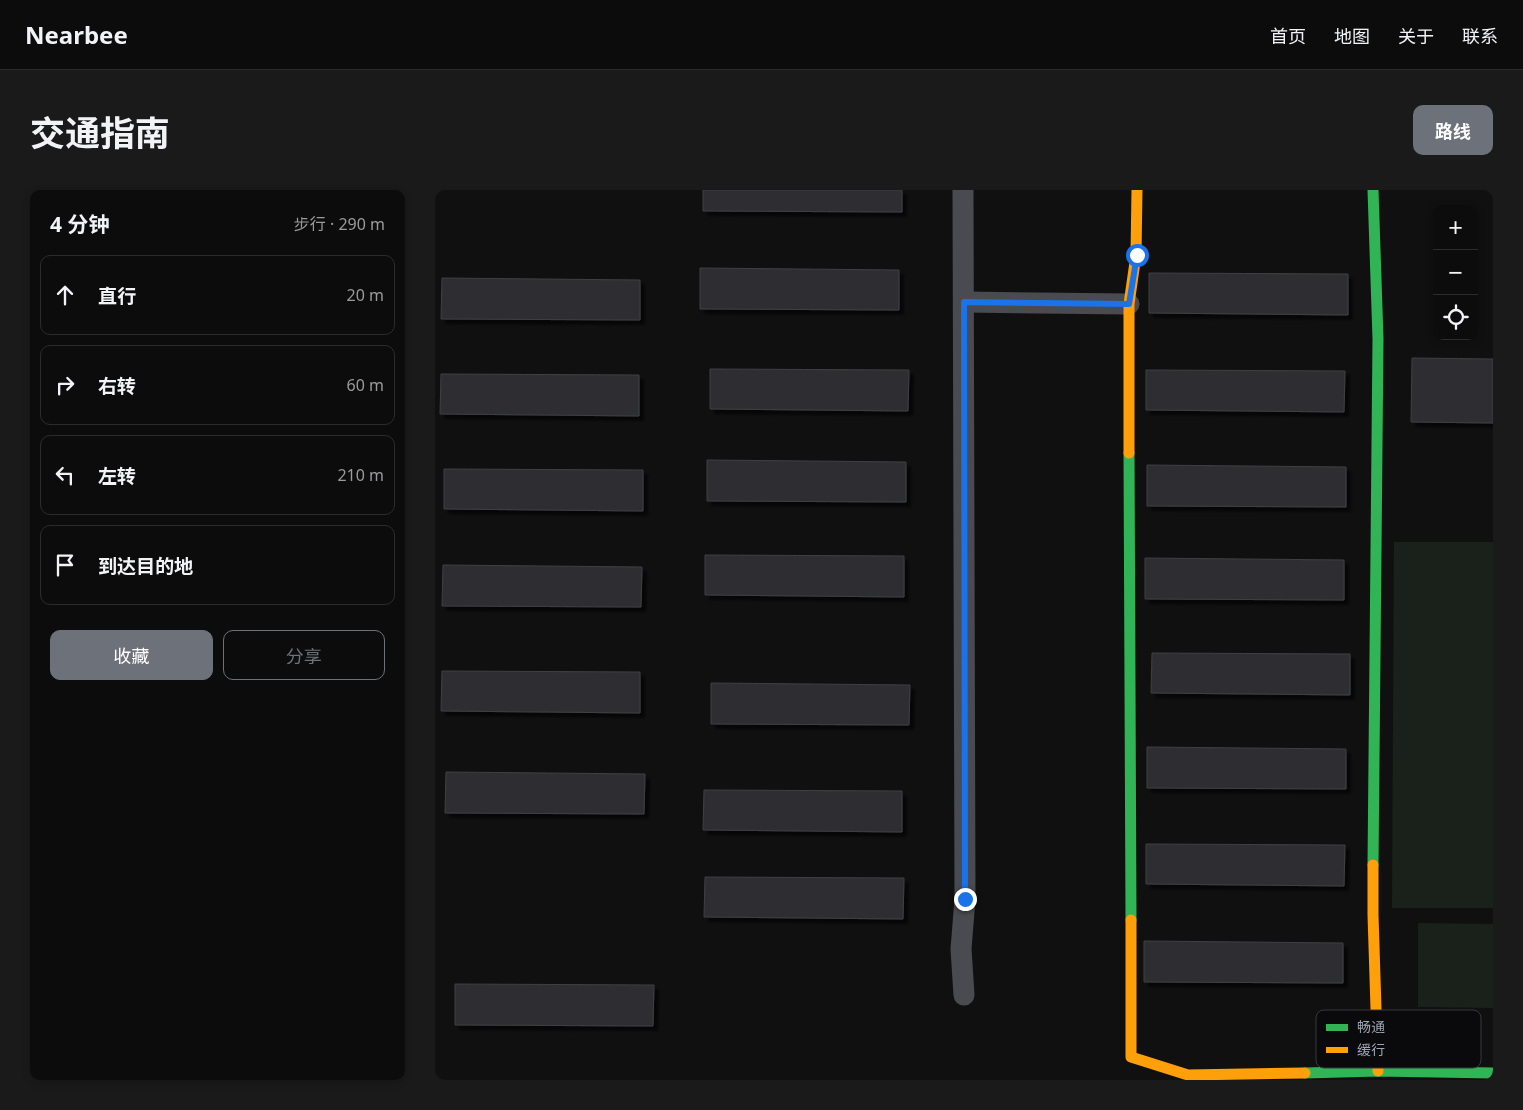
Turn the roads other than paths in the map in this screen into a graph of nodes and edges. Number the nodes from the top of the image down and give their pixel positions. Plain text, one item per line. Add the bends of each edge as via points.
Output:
1 (963, 190) edge
2 (1137, 190) edge
3 (1373, 190) edge
4 (964, 302) junction
5 (1129, 304) junction
6 (964, 995) dead end
7 (1377, 1010) edge
8 (1379, 1068) edge
9 (1379, 1071) junction
10 (1493, 1073) edge

1 - 4 street
2 - 5 street via 1137,255
3 - 7 street via 1379,339 1373,915
4 - 5 street
4 - 6 street via 965,899 961,949
5 - 9 street via 1131,1057 1188,1075
8 - 9 street
9 - 10 street

